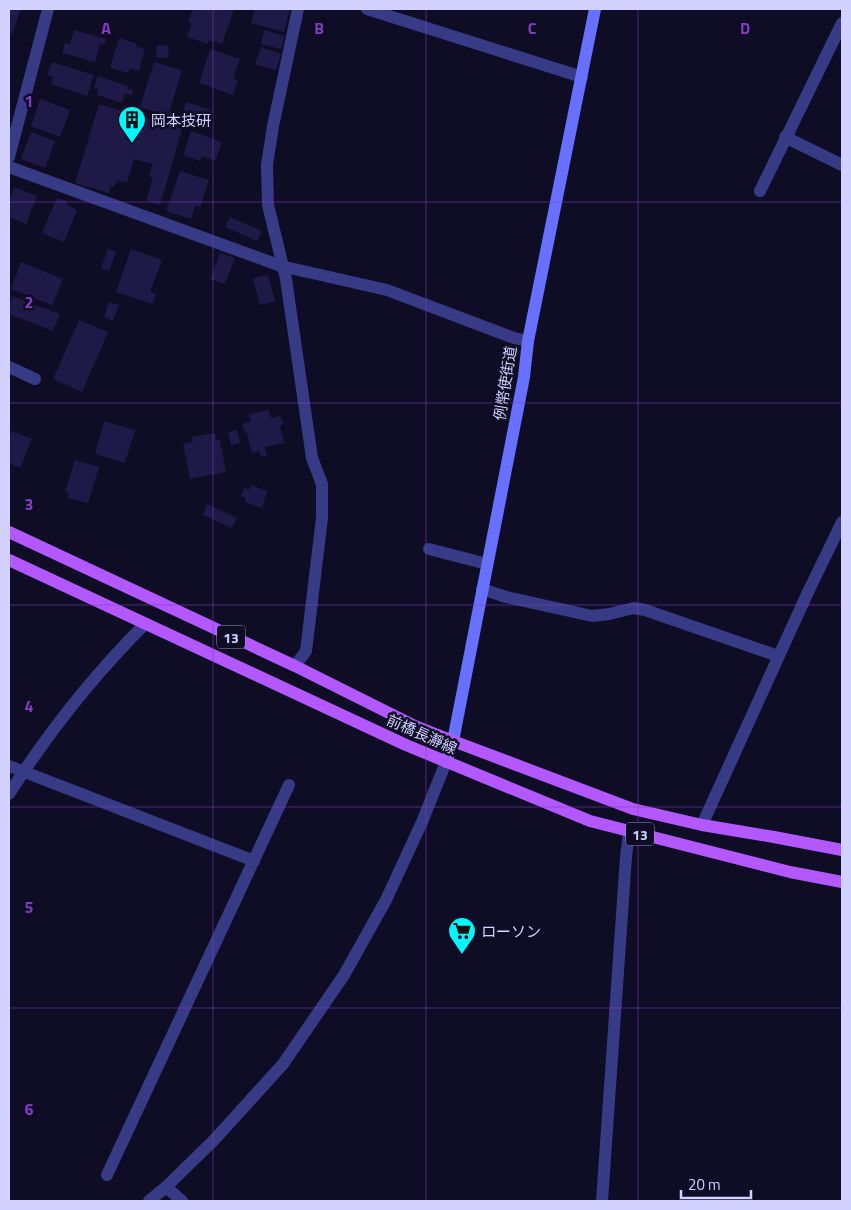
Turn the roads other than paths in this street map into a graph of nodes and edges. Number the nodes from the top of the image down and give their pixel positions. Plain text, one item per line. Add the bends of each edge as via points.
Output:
1 (48, 9) edge
2 (298, 9) edge
3 (367, 9) edge
4 (595, 9) edge
5 (842, 23) edge
6 (582, 77) junction
7 (785, 137) junction
8 (9, 157) edge
9 (842, 165) edge
10 (9, 167) edge
11 (760, 191) dead end
12 (281, 266) junction
13 (528, 341) junction
14 (9, 367) edge
15 (35, 379) dead end
16 (842, 522) edge
17 (9, 532) edge
18 (429, 549) dead end
19 (9, 560) edge
20 (487, 564) junction
21 (482, 589) junction
22 (144, 624) junction
23 (778, 656) junction
24 (295, 666) junction
25 (453, 741) junction
26 (446, 762) junction
27 (9, 766) edge
28 (23, 772) junction
29 (288, 785) dead end
30 (9, 794) edge
31 (702, 825) junction
32 (629, 832) junction
33 (842, 850) edge
34 (254, 861) junction
35 (842, 882) edge
36 (107, 1175) dead end
37 (166, 1187) junction
38 (148, 1201) edge
39 (182, 1201) edge
40 (602, 1201) edge

1 - 8 street
2 - 12 street via 267,165 268,206
3 - 6 street
4 - 6 main road, 例幣使街道
5 - 7 street
6 - 13 main road, 例幣使街道
7 - 9 street
7 - 11 street
10 - 12 street
12 - 13 street via 387,290
12 - 24 street via 286,279 312,458 322,484 322,518 306,651
13 - 20 main road, 例幣使街道 via 524,377
14 - 15 street
16 - 23 street
17 - 24 main road, 前橋長瀞線 / 13
18 - 20 street
19 - 22 main road, 前橋長瀞線 / 13
20 - 21 main road, 例幣使街道
21 - 23 street via 592,616 634,608 645,610
21 - 25 main road, 例幣使街道
22 - 26 main road, 前橋長瀞線 / 13
22 - 28 street via 69,709
23 - 31 street
24 - 25 main road, 前橋長瀞線 / 13 via 415,726
25 - 26 main road, 例幣使街道
25 - 31 main road, 前橋長瀞線 / 13 via 633,808
26 - 32 main road, 前橋長瀞線 / 13 via 590,821
26 - 37 street via 386,900 344,975 283,1064
27 - 28 street
28 - 30 street
28 - 34 street
29 - 34 street
31 - 33 main road, 前橋長瀞線 / 13
32 - 35 main road, 前橋長瀞線 / 13
32 - 40 street
34 - 36 street
37 - 38 street
37 - 39 street

